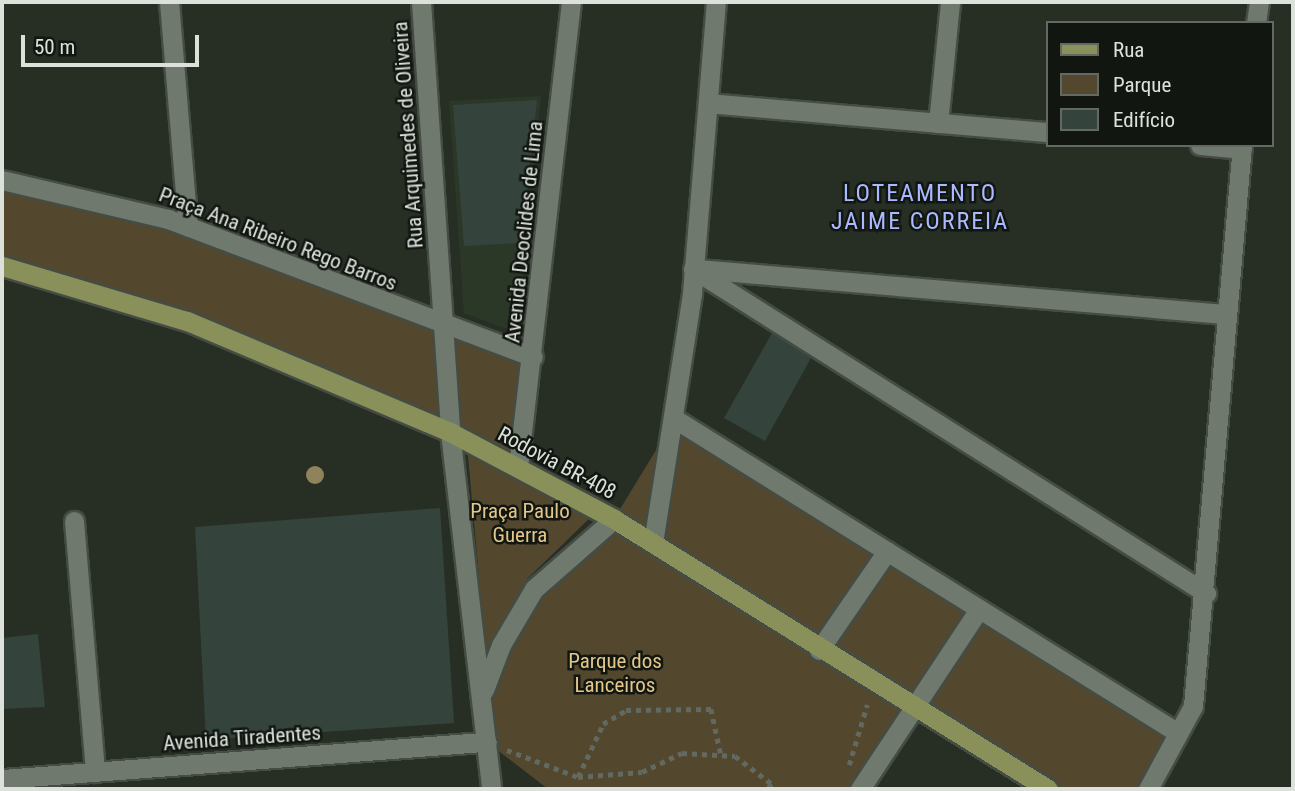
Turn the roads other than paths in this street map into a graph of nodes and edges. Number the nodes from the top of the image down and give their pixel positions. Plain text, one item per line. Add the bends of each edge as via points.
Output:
1 (169, 2) edge
2 (421, 2) edge
3 (571, 2) edge
4 (716, 2) edge
5 (950, 2) edge
6 (1259, 2) edge
7 (1256, 21) edge
8 (708, 103) junction
9 (938, 123) junction
10 (1046, 132) edge
11 (1242, 147) edge
12 (2, 180) edge
13 (188, 226) junction
14 (2, 266) edge
15 (693, 269) junction
16 (1224, 314) junction
17 (446, 327) junction
18 (533, 357) junction
19 (675, 419) junction
20 (450, 432) junction
21 (518, 467) junction
22 (614, 519) junction
23 (74, 521) dead end
24 (653, 542) junction
25 (887, 551) junction
26 (1206, 593) junction
27 (979, 608) junction
28 (819, 650) junction
29 (482, 695) junction
30 (910, 706) junction
31 (1178, 733) junction
32 (487, 742) junction
33 (95, 772) junction
34 (2, 779) edge
35 (1023, 782) edge
36 (853, 783) edge
37 (491, 789) edge
38 (1048, 789) edge
39 (1148, 789) edge

1 - 13 street
2 - 17 street, Rua Arquimedes de Oliveira
3 - 18 street, Avenida Deoclides de Lima
4 - 8 street
5 - 9 street
6 - 7 street
8 - 9 street
8 - 15 street
9 - 10 street
11 - 16 street
12 - 13 street, Praça Ana Ribeiro Rego Barros
13 - 17 street, Praça Ana Ribeiro Rego Barros
14 - 20 main road, Rodovia BR-408 via 187,321
15 - 16 street
15 - 19 street
15 - 26 street
16 - 26 street
17 - 18 street, Praça Ana Ribeiro Rego Barros
17 - 20 street, Rua Arquimedes de Oliveira
18 - 21 street, Avenida Deoclides de Lima
19 - 24 street
19 - 25 street
20 - 21 main road, Rodovia BR-408
20 - 29 street, Rua Arquimedes de Oliveira
21 - 22 main road, Rodovia BR-408
22 - 24 main road, Rodovia BR-408
22 - 29 street via 534,589 500,645
23 - 33 street
24 - 28 main road, Rodovia BR-408
25 - 27 street
25 - 28 street
26 - 31 street via 1193,706
27 - 30 street
27 - 31 street
28 - 30 main road, Rodovia BR-408
29 - 32 street, Rua Arquimedes de Oliveira
30 - 35 main road, Rodovia BR-408
30 - 36 street
31 - 39 street
32 - 33 street, Avenida Tiradentes
32 - 37 street, Rua Arquimedes de Oliveira
33 - 34 street, Avenida Tiradentes
35 - 38 main road, Rodovia BR-408

